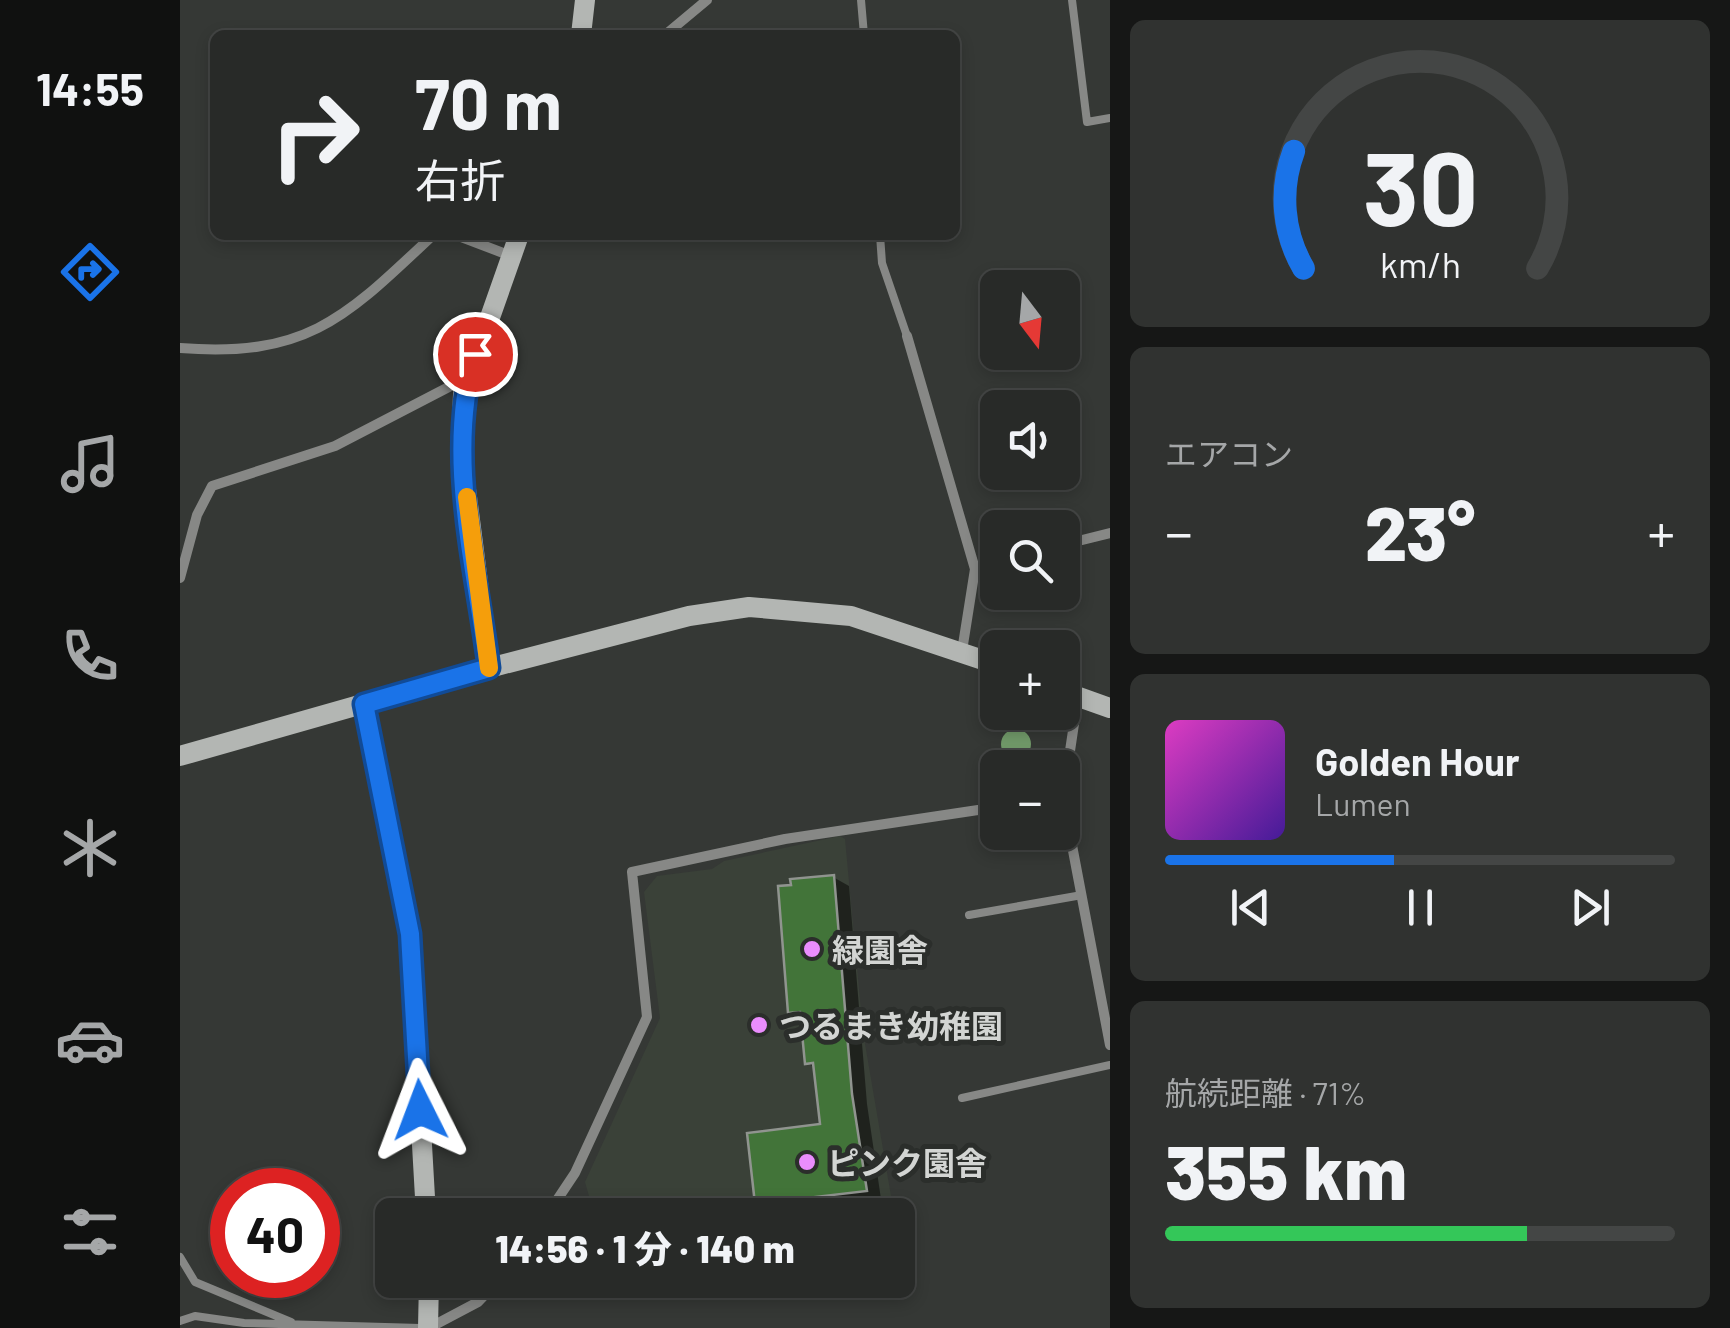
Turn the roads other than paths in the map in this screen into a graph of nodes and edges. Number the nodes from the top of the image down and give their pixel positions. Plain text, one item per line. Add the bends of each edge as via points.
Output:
1 (585, 0) edge
2 (707, 0) edge
3 (861, 0) edge
4 (1072, 0) edge
5 (582, 30) edge
6 (672, 30) edge
7 (864, 30) edge
8 (1110, 118) edge
9 (426, 240) edge
10 (469, 240) edge
11 (517, 240) edge
12 (880, 240) edge
13 (512, 257) junction
14 (907, 336) joint
15 (180, 348) edge
16 (468, 376) junction
17 (1110, 534) edge
18 (1080, 542) edge
19 (980, 567) edge
20 (976, 568) junction
21 (180, 578) edge
22 (962, 651) junction
23 (980, 658) edge
24 (489, 668) junction
25 (1080, 698) edge
26 (364, 704) junction
27 (1110, 708) edge
28 (180, 756) edge
29 (980, 811) edge
30 (1073, 850) edge
31 (1082, 895) junction
32 (969, 916) dead end
33 (1105, 994) edge
34 (1110, 1045) edge
35 (1110, 1065) edge
36 (962, 1098) dead end
37 (425, 1198) edge
38 (558, 1198) edge
39 (180, 1258) edge
40 (429, 1298) edge
41 (482, 1298) edge
42 (180, 1321) edge
43 (296, 1324) junction
44 (420, 1328) edge
45 (428, 1328) edge

1 - 5 street
2 - 6 street
3 - 7 lane
4 - 8 lane via 1087,122
9 - 15 street via 331,325 284,342
10 - 13 street
11 - 13 street
12 - 14 lane
13 - 16 street
14 - 20 street
16 - 21 street via 335,446 212,486
16 - 24 street via 462,450
17 - 18 street
19 - 20 street
20 - 22 street
22 - 23 street
22 - 24 street via 851,616 748,608 690,616
24 - 26 street
25 - 27 street
26 - 28 street
26 - 37 street via 410,934
29 - 38 street via 785,839 632,872 647,1016
30 - 31 street
31 - 32 lane
31 - 33 street
33 - 34 street
35 - 36 lane
39 - 43 lane via 196,1282
40 - 45 street
41 - 45 street
42 - 43 lane via 196,1316
43 - 44 lane

